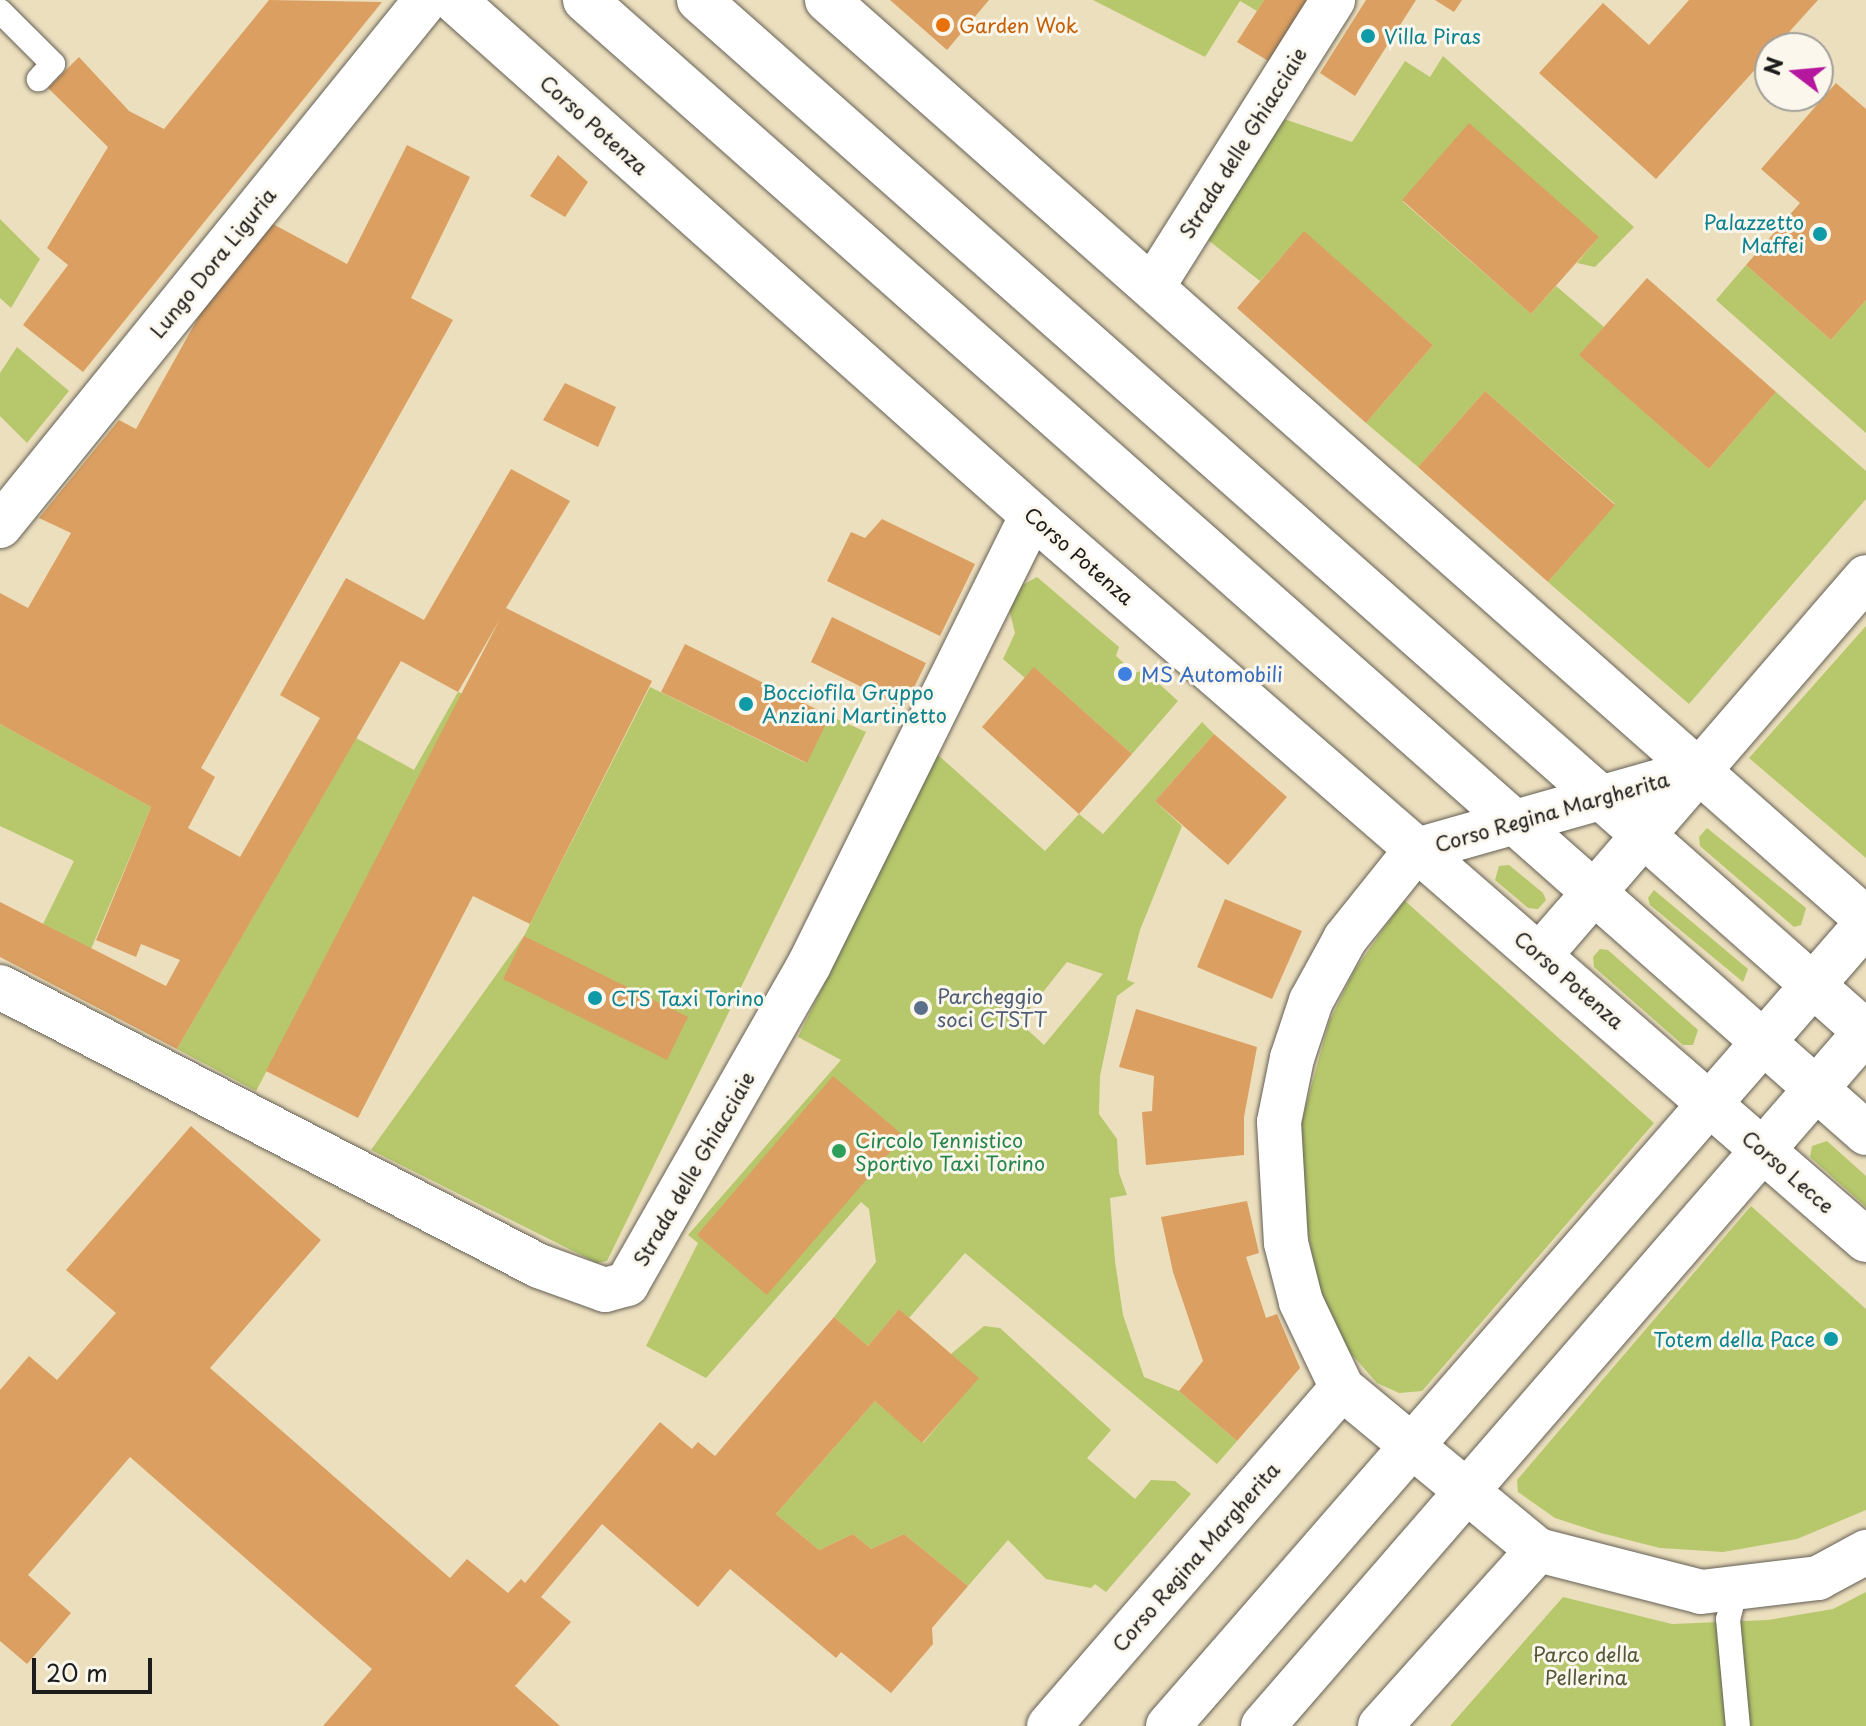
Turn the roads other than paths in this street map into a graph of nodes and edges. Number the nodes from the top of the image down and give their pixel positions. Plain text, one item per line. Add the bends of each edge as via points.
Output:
1 (426, 0) edge
2 (454, 0) edge
3 (585, 0) edge
4 (699, 0) edge
5 (827, 0) edge
6 (1333, 0) edge
7 (0, 11) edge
8 (39, 79) dead end
9 (1153, 286) junction
10 (5, 509) edge
11 (1032, 515) junction
12 (1866, 577) edge
13 (1699, 770) junction
14 (1607, 799) junction
15 (1513, 821) junction
16 (1643, 833) junction
17 (1416, 850) junction
18 (1594, 893) junction
19 (1866, 921) edge
20 (1540, 955) junction
21 (1813, 985) junction
22 (0, 987) edge
23 (1866, 1031) edge
24 (1763, 1042) junction
25 (1816, 1089) junction
26 (1710, 1105) junction
27 (1866, 1133) edge
28 (1762, 1150) junction
29 (1866, 1240) edge
30 (1342, 1388) junction
31 (1412, 1448) junction
32 (1466, 1492) junction
33 (1538, 1550) junction
34 (1866, 1552) edge
35 (1736, 1588) junction
36 (1049, 1726) edge
37 (1168, 1726) edge
38 (1263, 1726) edge
39 (1380, 1726) edge
40 (1738, 1726) edge

1 - 10 street, Lungo Dora Liguria
2 - 11 street, Corso Potenza
3 - 15 street
4 - 14 street
5 - 9 street
6 - 9 street, Strada delle Ghiacciaie
7 - 8 lane via 53,64
9 - 13 street
11 - 17 street, Corso Potenza
11 - 22 street, Strada delle Ghiacciaie via 809,965 627,1284 605,1290 539,1266
12 - 13 street, Corso Regina Margherita
13 - 14 street, Corso Regina Margherita
13 - 16 street, Corso Regina Margherita
13 - 19 street
14 - 15 street, Corso Regina Margherita
14 - 16 street
15 - 17 street, Corso Regina Margherita
15 - 18 street
16 - 18 street, Corso Regina Margherita
16 - 21 street
17 - 20 street, Corso Potenza
17 - 30 street, Corso Regina Margherita via 1345,939 1311,1001 1279,1122 1286,1243 1301,1302
18 - 20 street, Corso Regina Margherita
18 - 24 street
19 - 21 street
20 - 26 street, Corso Potenza
21 - 23 street
21 - 24 street
23 - 25 street
24 - 25 street
24 - 26 street
25 - 27 street
25 - 28 street
26 - 28 street, Corso Lecce
26 - 31 street
28 - 29 street, Corso Lecce
28 - 32 street
30 - 31 street, Corso Regina Margherita
30 - 36 street, Corso Regina Margherita
31 - 32 street, Corso Regina Margherita
31 - 37 street
32 - 33 street, Corso Regina Margherita
32 - 38 street
33 - 35 street, Corso Regina Margherita via 1701,1592
33 - 39 street
34 - 35 street, Corso Regina Margherita via 1818,1578
35 - 40 lane via 1728,1619

